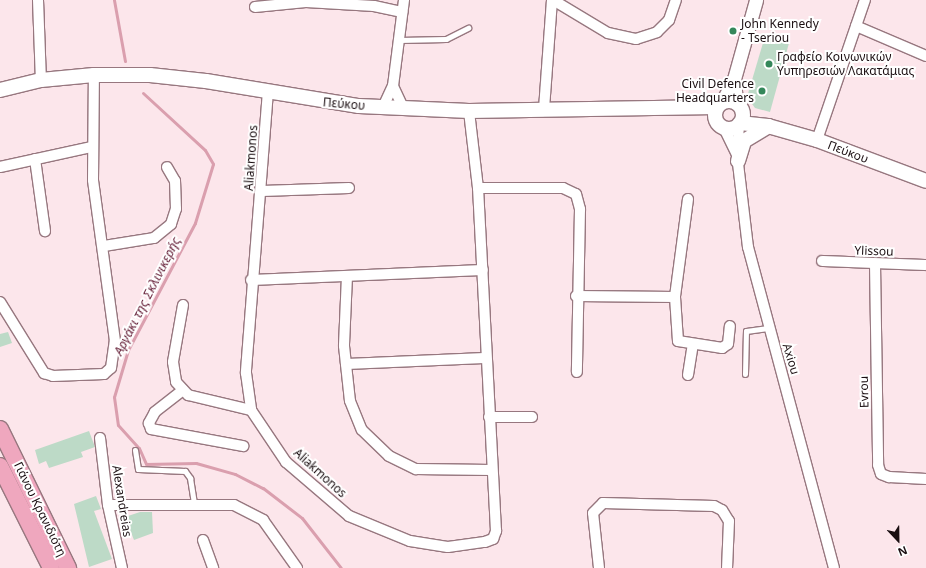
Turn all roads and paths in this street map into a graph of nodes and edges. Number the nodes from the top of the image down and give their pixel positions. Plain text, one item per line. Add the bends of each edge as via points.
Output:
1 (38, 0) edge
2 (404, 0) edge
3 (553, 0) edge
4 (676, 0) edge
5 (756, 0) edge
6 (865, 0) edge
7 (306, 1) edge
8 (256, 7) dead end
9 (402, 12) junction
10 (856, 26) junction
11 (468, 28) dead end
12 (399, 40) junction
13 (926, 56) edge
14 (94, 75) junction
15 (734, 79) junction
16 (41, 80) junction
17 (394, 86) junction
18 (0, 90) edge
19 (268, 91) junction
20 (719, 105) junction
21 (383, 107) junction
22 (403, 107) junction
23 (544, 109) junction
24 (692, 110) junction
25 (469, 111) junction
26 (740, 116) junction
27 (720, 125) junction
28 (769, 126) junction
29 (817, 140) junction
30 (92, 147) junction
31 (737, 158) junction
32 (35, 159) junction
33 (0, 167) edge
34 (167, 167) dead end
35 (926, 181) edge
36 (350, 188) dead end
37 (478, 188) junction
38 (262, 191) junction
39 (688, 199) dead end
40 (45, 231) dead end
41 (104, 246) junction
42 (822, 261) dead end
43 (875, 264) junction
44 (926, 265) edge
45 (483, 270) junction
46 (347, 276) junction
47 (251, 280) junction
48 (576, 296) junction
49 (675, 297) junction
50 (0, 302) edge
51 (183, 305) dead end
52 (730, 326) dead end
53 (768, 328) junction
54 (692, 345) junction
55 (485, 358) junction
56 (346, 364) junction
57 (577, 372) dead end
58 (744, 374) dead end
59 (688, 376) dead end
60 (183, 390) junction
61 (252, 410) junction
62 (489, 417) junction
63 (532, 417) dead end
64 (0, 429) edge
65 (100, 438) dead end
66 (243, 446) dead end
67 (135, 450) dead end
68 (0, 466) edge
69 (491, 470) junction
70 (926, 479) edge
71 (194, 503) junction
72 (108, 505) junction
73 (203, 540) dead end
74 (51, 568) edge
75 (68, 568) edge
76 (122, 568) edge
77 (213, 568) edge
78 (296, 568) edge
79 (599, 568) edge
80 (727, 568) edge
81 (834, 568) edge

1 - 16 street
2 - 9 street
3 - 4 street via 608,33 636,39 657,32 669,20
3 - 23 street
5 - 15 street
6 - 10 street
7 - 8 street
7 - 9 street via 374,6
9 - 12 street
10 - 13 street
10 - 29 street
11 - 12 lane via 446,39
12 - 17 street
14 - 16 main road, Πεύκου
14 - 19 main road, Πεύκου via 206,81
14 - 30 street
15 - 20 street
15 - 26 street
16 - 18 main road, Πεύκου
17 - 21 street
17 - 22 street
19 - 21 main road, Πεύκου via 313,101
19 - 38 street, Aliakmonos
20 - 24 main road, Πεύκου
20 - 26 main road, Πεύκου
20 - 27 main road
21 - 22 main road, Πεύκου
22 - 25 main road, Πεύκου
23 - 24 main road, Πεύκου
23 - 25 main road, Πεύκου
24 - 27 main road, Πεύκου
25 - 37 street, Aliakmonos
26 - 27 main road
26 - 28 main road, Πεύκου
26 - 31 street, Axiou
27 - 31 street, Axiou
28 - 29 main road, Πεύκου
28 - 31 main road via 744,141
29 - 35 main road, Πεύκου
30 - 32 street
30 - 41 street via 95,201
31 - 53 street, Axiou via 748,248
32 - 33 street
32 - 40 street
34 - 41 street via 175,181 176,209 171,224 154,238
36 - 38 street
37 - 45 street, Aliakmonos
37 - 48 street via 563,188 576,194 580,209
38 - 47 street, Aliakmonos
39 - 49 street
41 - 50 street via 115,341 110,368 104,374 53,376 44,373
42 - 43 street, Ylissou
43 - 44 street, Ylissou
43 - 70 street, Evrou via 878,465 881,474 889,477
45 - 46 street
45 - 55 street, Aliakmonos
46 - 47 street
46 - 56 street
47 - 61 street, Aliakmonos via 246,373
48 - 49 street
48 - 57 street
49 - 54 street via 678,341
51 - 60 street via 173,362 176,382
52 - 54 street via 726,347
53 - 58 lane via 746,330
53 - 81 street, Axiou
54 - 59 street
55 - 56 street
55 - 62 street, Aliakmonos
56 - 69 street via 350,401 362,430 389,456 416,469
60 - 61 street via 208,402
60 - 66 street via 155,412 149,423 151,429
61 - 69 street, Aliakmonos via 286,462 349,516 410,541 448,547 493,539 496,531
62 - 63 street
62 - 69 street, Aliakmonos
64 - 75 main road, Γιάνου Κρανιδιότη
65 - 72 street, Alexandreias
67 - 71 lane via 138,470 185,471 190,478
68 - 74 main road, Γιάνου Κρανιδιότη
71 - 72 street
71 - 78 street via 234,505 263,520
72 - 76 street, Alexandreias
73 - 77 street
79 - 80 street via 593,513 595,507 603,504 714,506 722,510 729,521

